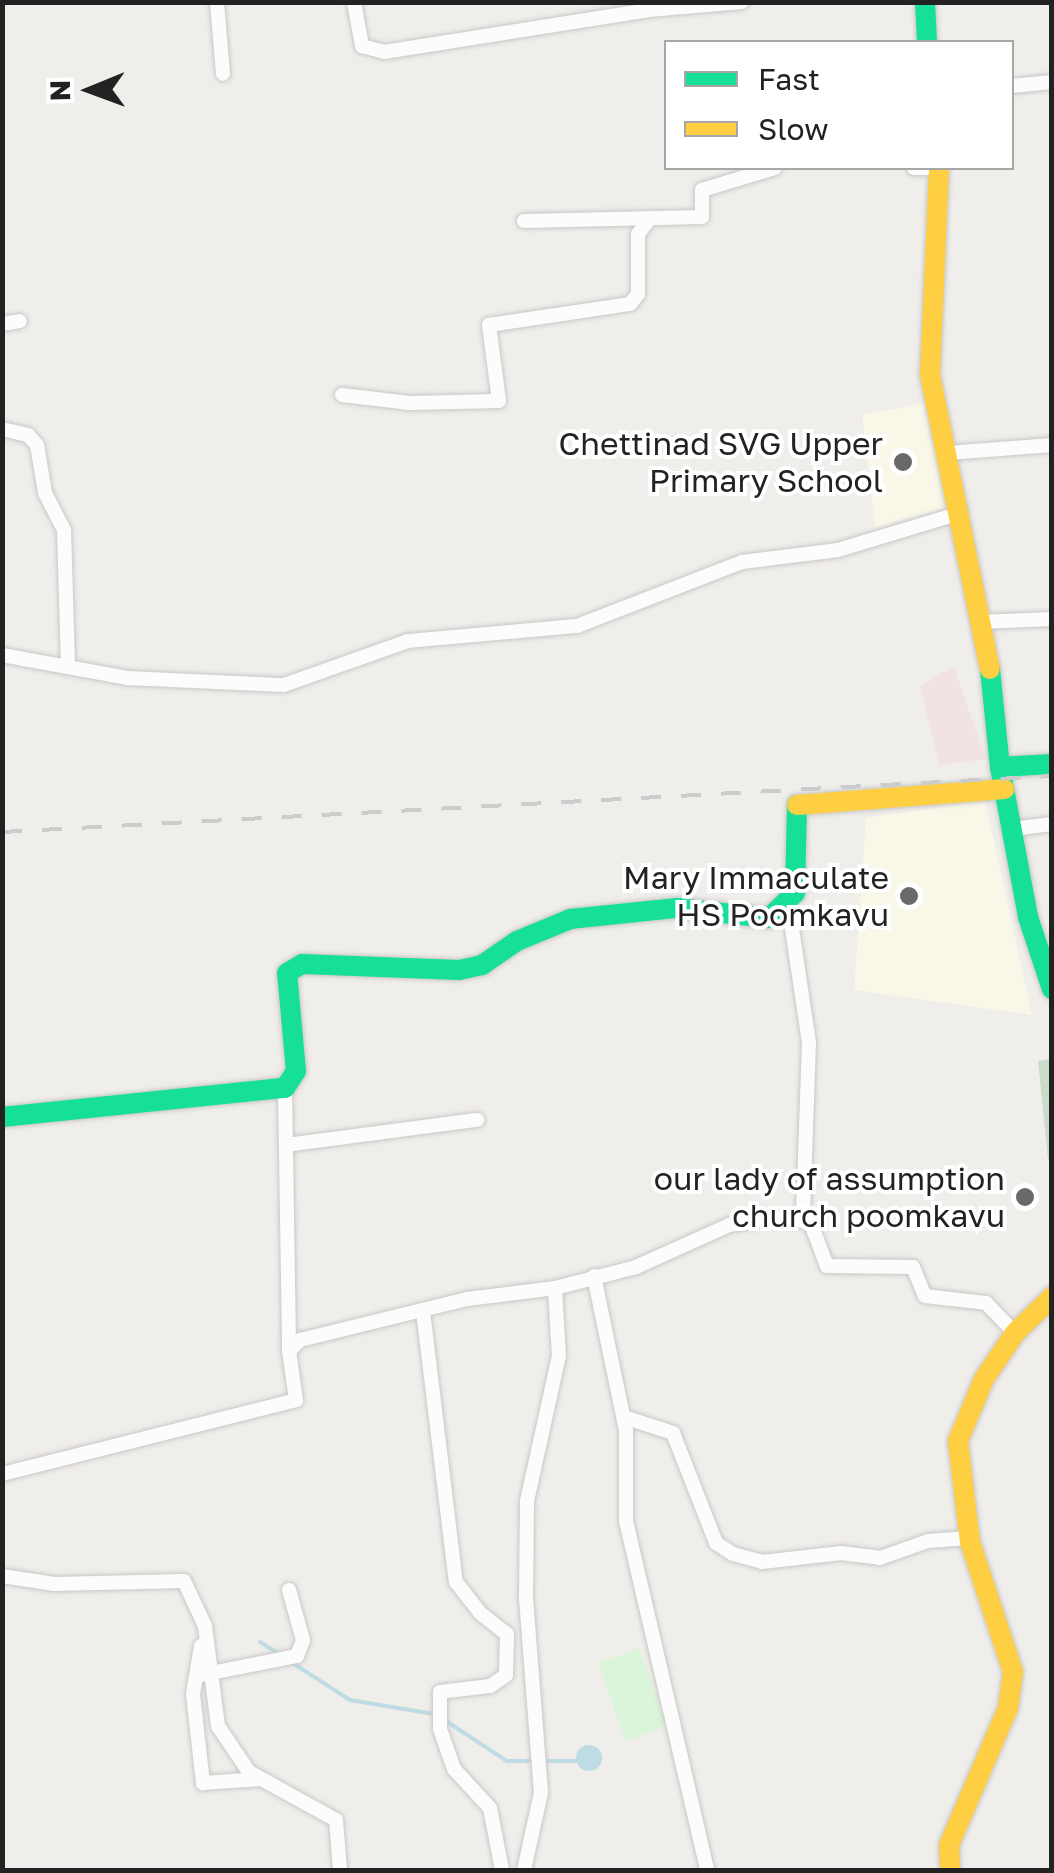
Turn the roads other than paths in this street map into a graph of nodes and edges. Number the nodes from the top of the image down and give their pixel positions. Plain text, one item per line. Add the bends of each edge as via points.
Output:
1 (217, 2) edge
2 (354, 2) edge
3 (742, 2) edge
4 (925, 2) edge
5 (927, 40) edge
6 (223, 74) dead end
7 (1052, 82) edge
8 (1014, 86) edge
9 (769, 170) edge
10 (938, 170) edge
11 (650, 218) junction
12 (524, 221) dead end
13 (20, 321) dead end
14 (2, 324) edge
15 (342, 395) dead end
16 (2, 429) edge
17 (1052, 445) edge
18 (948, 453) junction
19 (958, 514) junction
20 (1052, 618) edge
21 (980, 622) junction
22 (2, 655) edge
23 (68, 664) junction
24 (1052, 764) edge
25 (1000, 767) junction
26 (1004, 789) junction
27 (1052, 824) edge
28 (1012, 829) junction
29 (782, 911) junction
30 (1052, 989) edge
31 (285, 1088) junction
32 (2, 1116) edge
33 (477, 1120) dead end
34 (286, 1144) junction
35 (804, 1218) junction
36 (594, 1276) junction
37 (555, 1288) junction
38 (1052, 1297) edge
39 (423, 1311) junction
40 (1015, 1332) junction
41 (289, 1352) junction
42 (624, 1418) junction
43 (2, 1474) edge
44 (969, 1538) junction
45 (2, 1576) edge
46 (289, 1590) dead end
47 (203, 1675) junction
48 (261, 1779) junction
49 (340, 1870) edge
50 (502, 1870) edge
51 (524, 1870) edge
52 (706, 1870) edge
53 (950, 1870) edge

1 - 6 street
2 - 3 street via 362,46 384,52 648,10
4 - 5 street
7 - 8 street
9 - 11 street via 702,190 702,217
10 - 18 street via 930,375
11 - 12 street
11 - 15 street via 638,234 638,294 630,304 489,325 499,401 410,403
13 - 14 street
16 - 23 street via 28,435 36,445 45,493 64,530
17 - 18 street
18 - 19 street
19 - 21 street
19 - 23 street via 838,550 742,562 577,626 408,640 284,685 126,678
20 - 21 street
21 - 25 street
22 - 23 street
24 - 25 street
25 - 26 street
26 - 28 street
26 - 29 street via 795,805 794,893
27 - 28 street
28 - 30 street via 1028,917
29 - 31 street via 769,918 678,908 570,919 517,941 482,965 459,970 302,964 287,973 296,1072
29 - 35 street via 790,922 809,1042
31 - 32 street
31 - 34 street
33 - 34 street
34 - 41 street
35 - 36 street via 729,1225 636,1267
35 - 40 street via 827,1266 913,1267 925,1296 986,1303
36 - 37 street
36 - 42 street
37 - 39 street
37 - 51 street via 559,1356 530,1480 525,1552 540,1775 539,1818
38 - 40 street
39 - 41 street via 300,1340
39 - 50 street via 456,1582 480,1614 507,1634 506,1676 490,1686 440,1692 440,1728 454,1769 490,1808
40 - 44 street via 966,1413 958,1440
41 - 43 street via 296,1400
42 - 44 street via 673,1433 716,1543 733,1554 762,1562 841,1553 880,1558 928,1542
42 - 52 street via 626,1521
44 - 53 street via 1008,1649 1012,1694 949,1845
45 - 47 street via 54,1584 176,1576 199,1605 205,1626
46 - 47 street via 303,1640 297,1656
47 - 48 street via 218,1726 234,1754
47 - 48 street via 194,1750 203,1783
48 - 49 street via 336,1820

